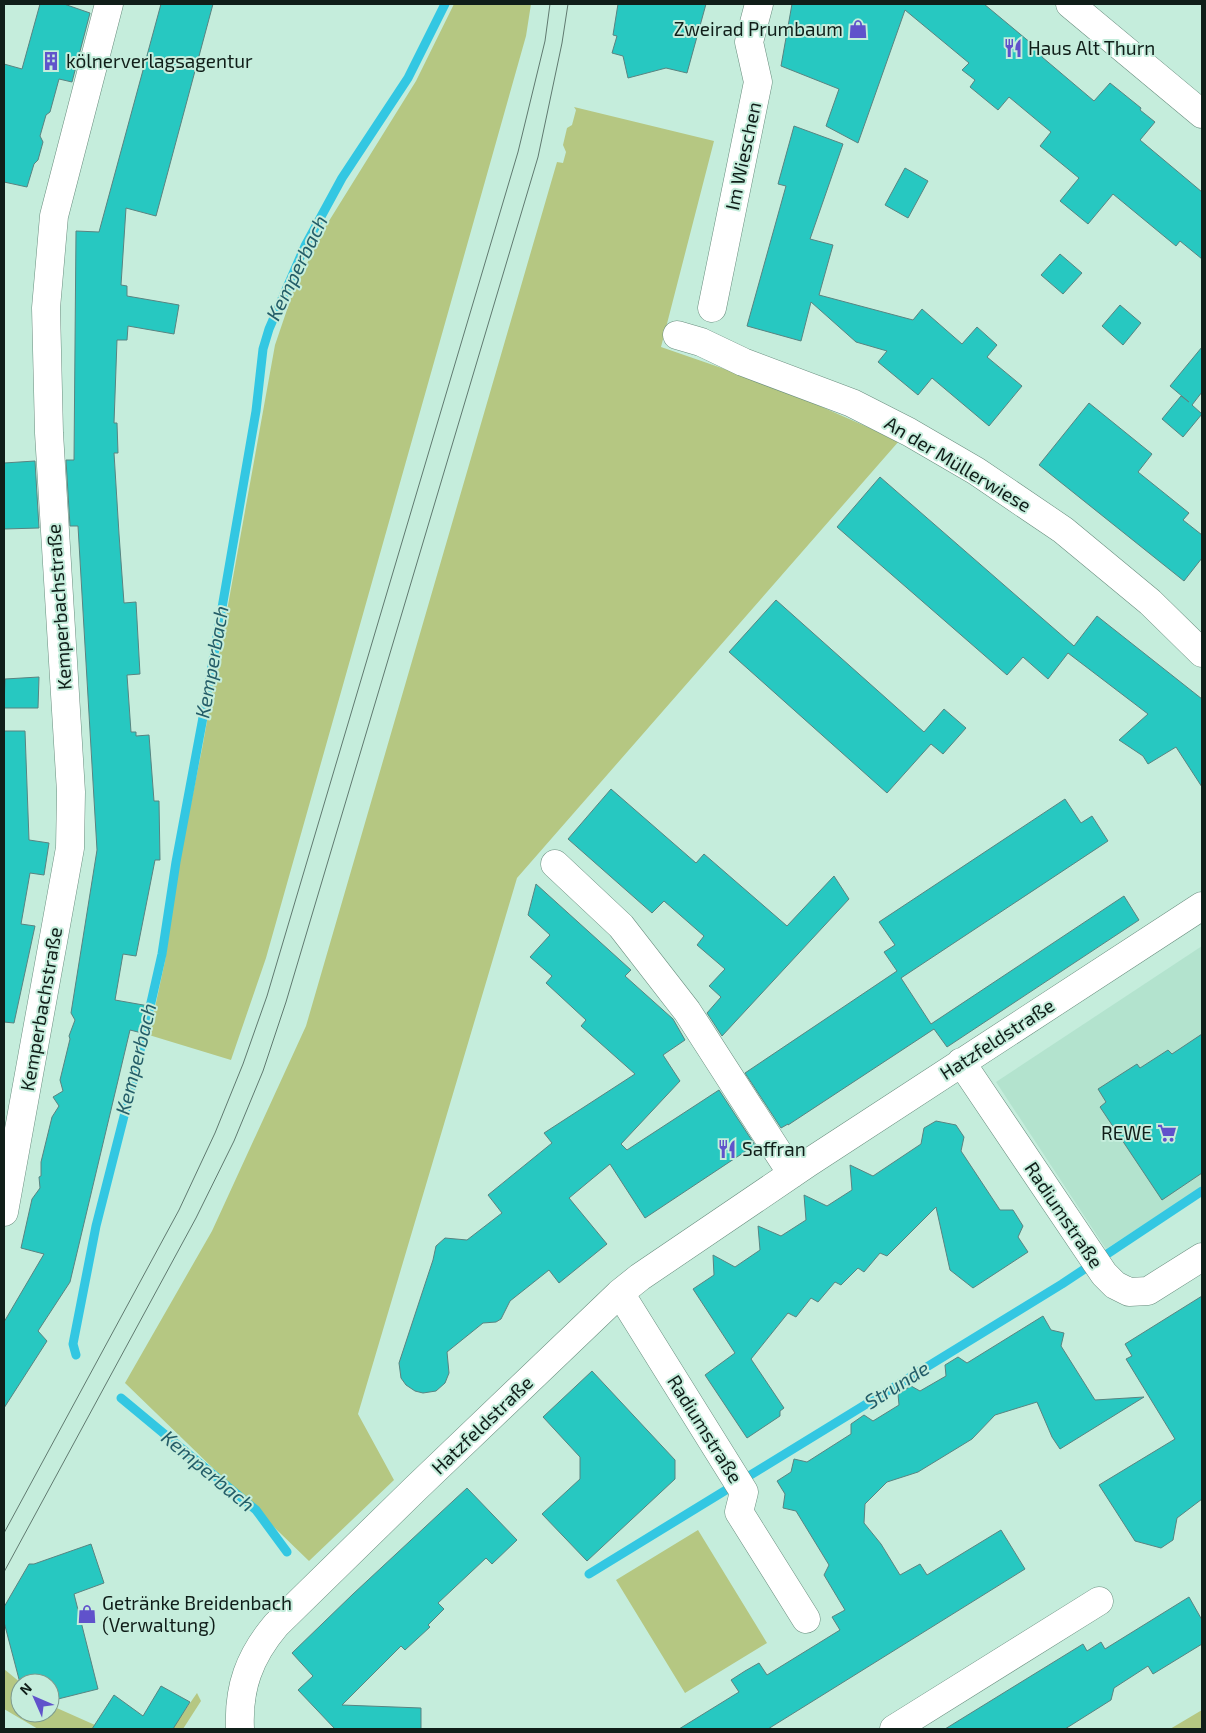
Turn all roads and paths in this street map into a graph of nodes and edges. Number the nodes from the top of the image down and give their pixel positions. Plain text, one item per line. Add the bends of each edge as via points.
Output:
1 (109, 4) edge
2 (759, 4) edge
3 (1070, 4) edge
4 (1202, 114) edge
5 (712, 308) dead end
6 (677, 335) dead end
7 (1202, 653) edge
8 (555, 864) dead end
9 (1202, 906) edge
10 (961, 1062) junction
11 (14, 1100) edge
12 (792, 1174) junction
13 (4, 1212) edge
14 (1202, 1258) edge
15 (620, 1293) junction
16 (1099, 1601) dead end
17 (806, 1619) dead end
18 (240, 1729) edge
19 (894, 1729) edge

1 - 11 street, Kemperbachstraße via 54,216 46,308 49,433 71,792 70,848
2 - 5 street, Im Wieschen via 749,42 758,82
3 - 4 street
6 - 7 street, An der Müllerwiese via 852,403 976,471 1063,530 1150,602
8 - 12 street via 621,926 687,1011
9 - 10 street, Hatzfeldstraße
10 - 12 street, Hatzfeldstraße
10 - 14 street, Radiumstraße via 1115,1286 1130,1292 1148,1291
11 - 13 street, Kemperbachstraße
12 - 15 street, Hatzfeldstraße
15 - 17 street, Radiumstraße via 744,1492 739,1512
15 - 18 street, Hatzfeldstraße via 276,1626 254,1655 247,1672 241,1692
16 - 19 street

